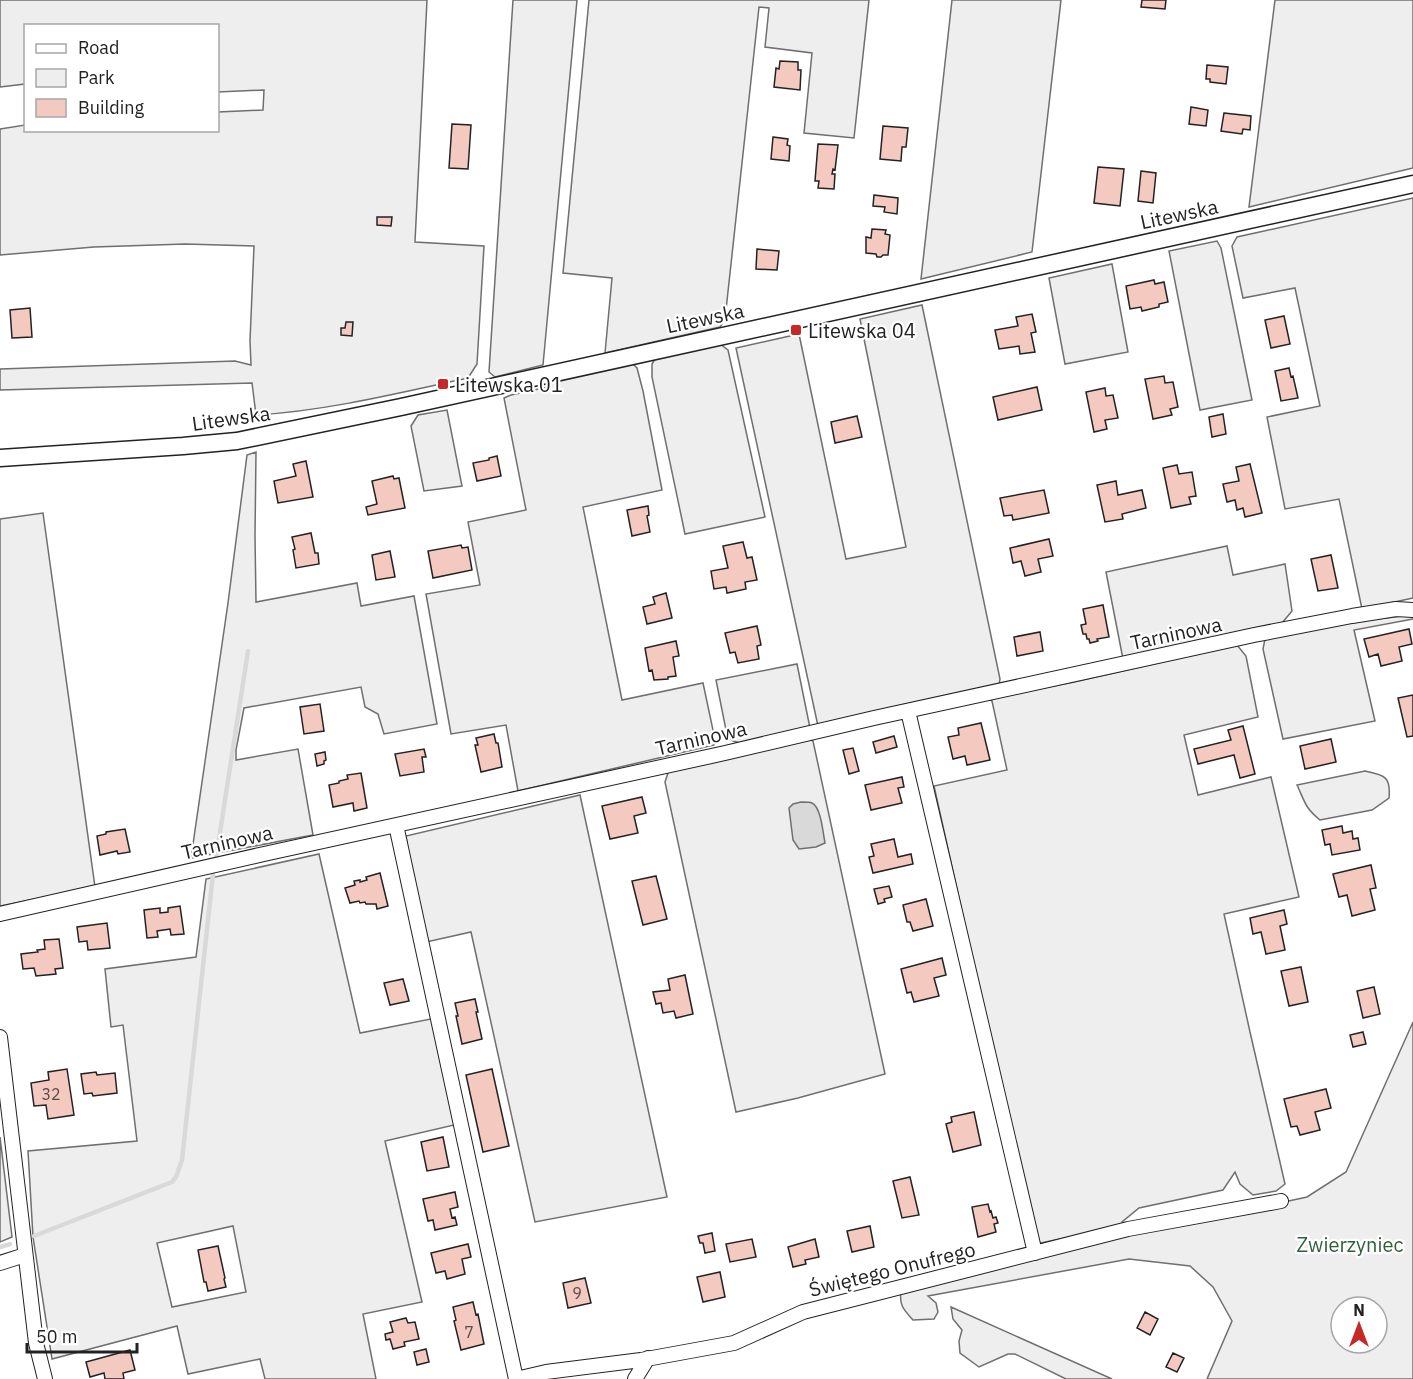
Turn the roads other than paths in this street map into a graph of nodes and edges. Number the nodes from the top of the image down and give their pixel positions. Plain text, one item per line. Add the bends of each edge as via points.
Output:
1 (1413, 184) edge
2 (0, 458) edge
3 (1413, 610) edge
4 (908, 711) junction
5 (396, 825) junction
6 (0, 914) edge
7 (0, 1037) edge
8 (1281, 1201) dead end
9 (1035, 1253) junction
10 (25, 1255) junction
11 (0, 1263) edge
12 (648, 1358) junction
13 (45, 1379) edge
14 (516, 1379) edge
15 (635, 1379) edge

1 - 2 street, Litewska via 266,436 183,446
3 - 4 street, Tarninowa via 1396,609 1294,627
4 - 5 street, Tarninowa
4 - 9 street
5 - 6 street, Tarninowa
5 - 14 street
7 - 10 street
8 - 9 street, Świętego Onufrego via 1128,1229
9 - 12 street, Świętego Onufrego via 803,1312 734,1343
10 - 11 street
10 - 13 street via 36,1343
12 - 14 street, Świętego Onufrego
12 - 15 street

